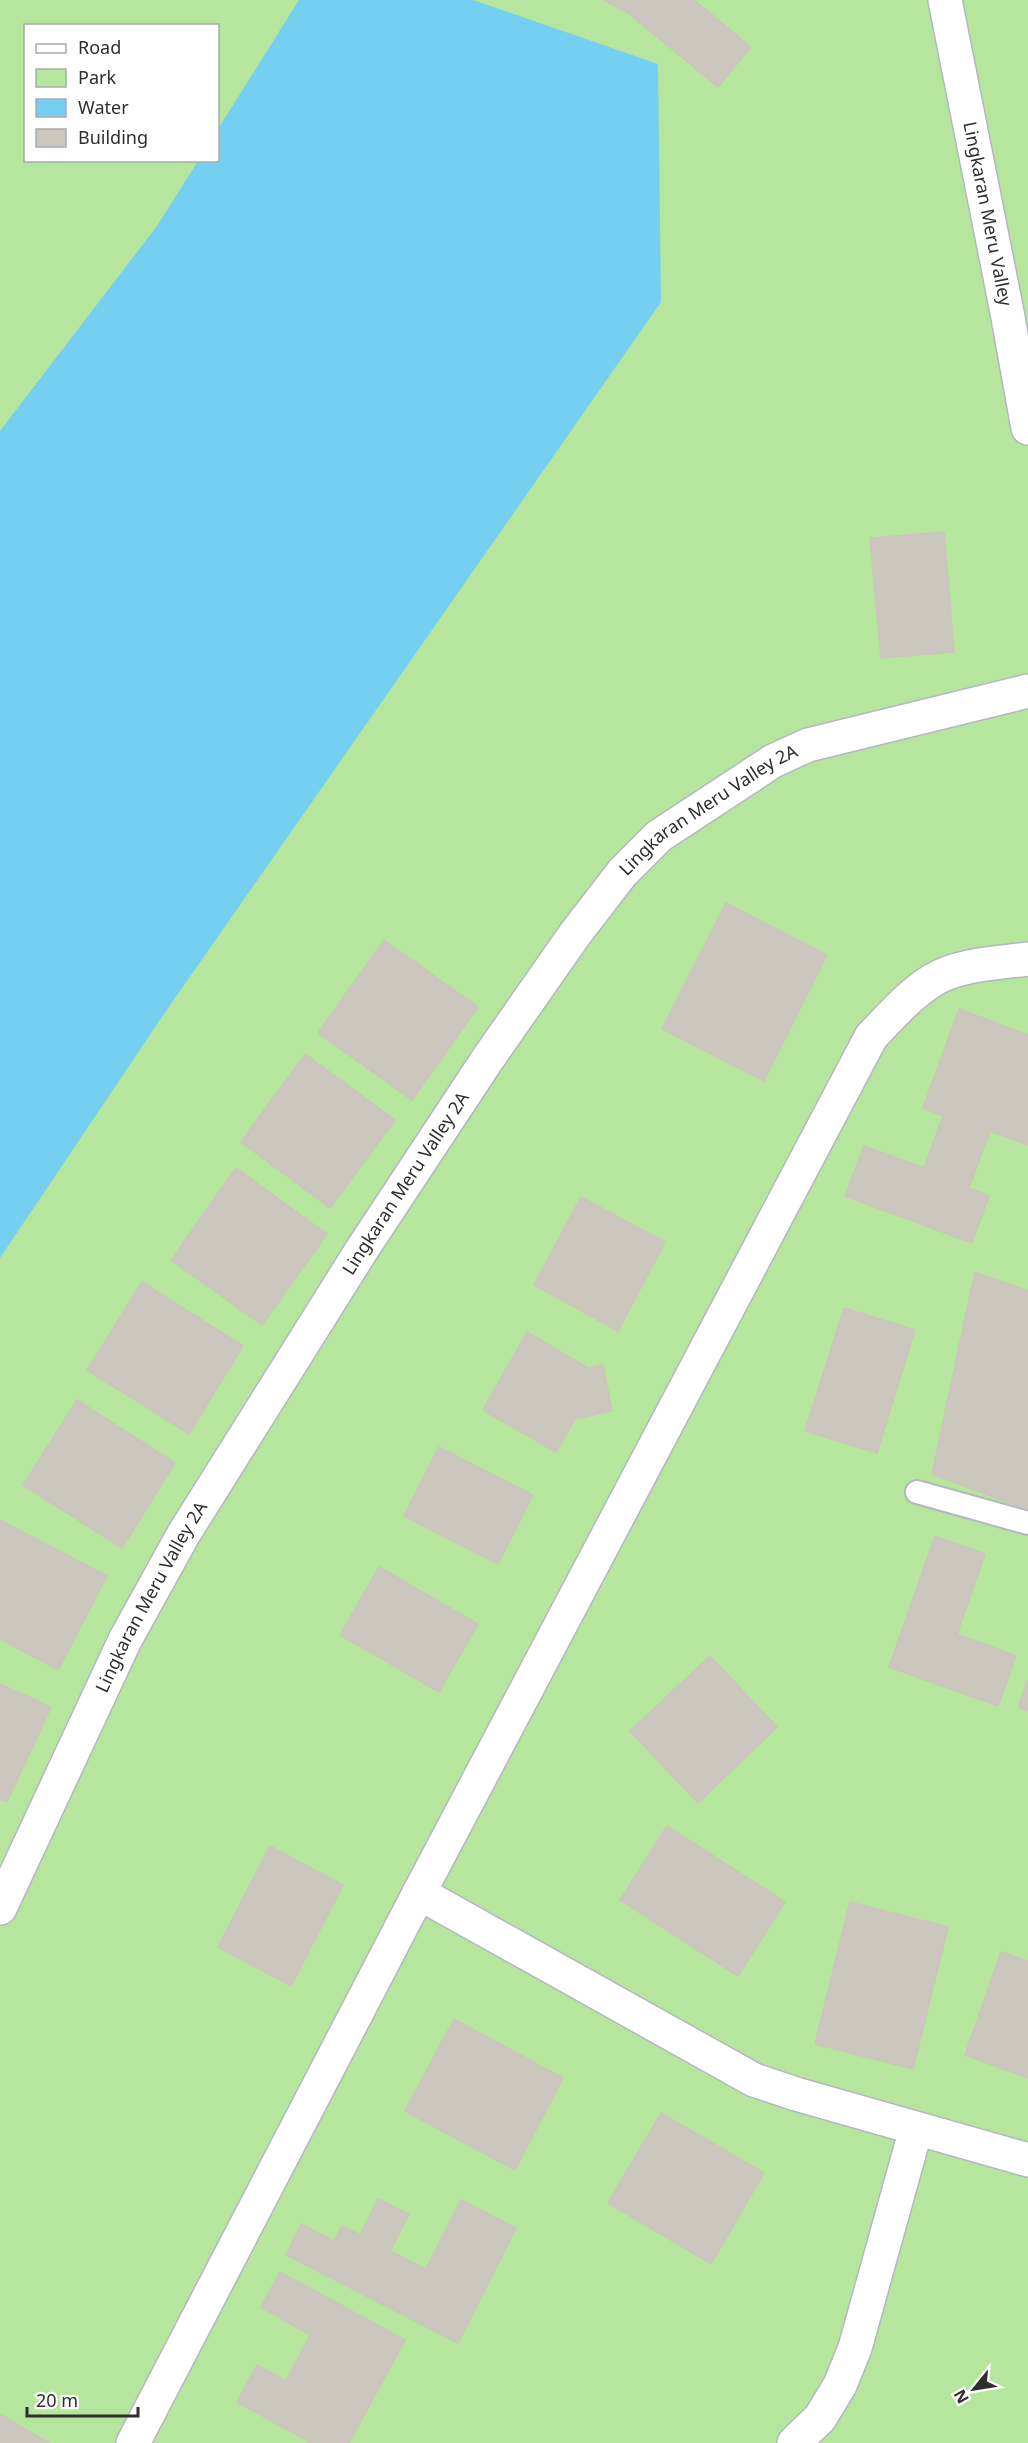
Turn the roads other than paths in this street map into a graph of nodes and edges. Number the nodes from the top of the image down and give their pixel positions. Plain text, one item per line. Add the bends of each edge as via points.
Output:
1 (945, 0) edge
2 (1028, 428) edge
3 (1028, 691) edge
4 (1028, 959) edge
5 (917, 1492) dead end
6 (1028, 1523) edge
7 (419, 1893) junction
8 (0, 1908) edge
9 (915, 2129) junction
10 (1028, 2160) edge
11 (133, 2443) edge
12 (794, 2443) edge

1 - 2 street, Lingkaran Meru Valley
3 - 8 street, Lingkaran Meru Valley 2A via 808,745 773,760 660,836 622,873 574,934 456,1107 183,1535 125,1640
4 - 7 street via 957,971 933,980 871,1037
5 - 6 lane
7 - 9 street via 754,2079
7 - 11 street
9 - 10 street
9 - 12 street via 855,2348 840,2385 820,2418

